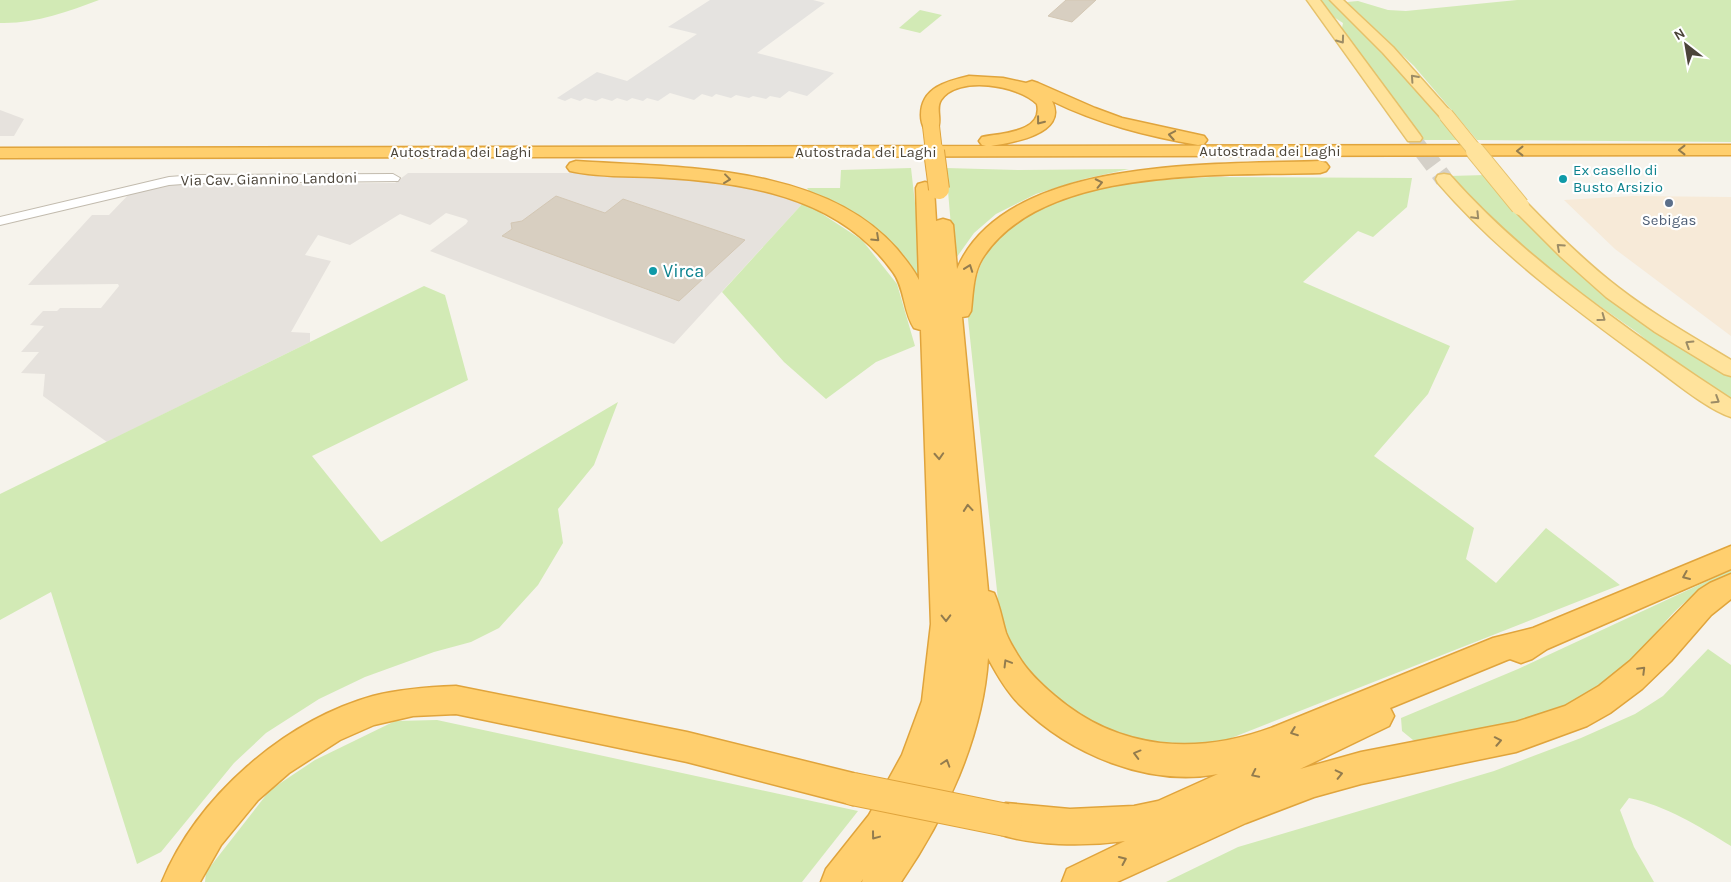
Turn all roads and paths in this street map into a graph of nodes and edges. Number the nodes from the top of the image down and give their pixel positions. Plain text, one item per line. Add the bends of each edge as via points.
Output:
1 (1313, 0) edge
2 (1336, 0) edge
3 (925, 126) junction
4 (1414, 138) tunnel mouth
5 (1731, 150) edge
6 (701, 152) junction
7 (0, 153) edge
8 (1365, 157) junction
9 (521, 163) junction
10 (1731, 163) edge
11 (0, 164) edge
12 (393, 178) dead end
13 (1444, 179) tunnel mouth
14 (932, 189) junction
15 (0, 221) edge
16 (955, 350) junction
17 (1731, 370) edge
18 (936, 407) junction
19 (1731, 409) edge
20 (972, 556) junction
21 (1731, 557) edge
22 (1731, 586) edge
23 (1536, 640) junction
24 (1260, 800) junction
25 (1160, 818) junction
26 (180, 882) edge
27 (840, 882) edge
28 (880, 882) edge
29 (1080, 882) edge

1 -> 4 main road
17 -> 2 main road, bridge via 1598,282 1549,237 1446,114 1388,50
3 -> 6 highway via 933,99 940,91 960,83 989,81 1020,87 1033,92 1047,107 1039,125 1028,132 988,141 757,146
8 -> 3 highway via 1152,132 1089,112 1025,83 988,76 955,78 930,88 922,97 919,108
3 - 14 highway, bridge
5 -> 8 highway, Autostrada dei Laghi
6 - 7 highway, Autostrada dei Laghi
6 - 8 highway, Autostrada dei Laghi
8 - 9 highway, Autostrada dei Laghi
8 - 10 highway, Autostrada dei Laghi
16 -> 8 highway via 964,282 974,256 998,227 1033,205 1075,189 1151,174 1262,170
9 - 11 highway, Autostrada dei Laghi
9 -> 18 highway via 677,172 735,180 788,192 847,216 887,248 903,270 922,322
12 - 15 street, Via Cav. Giannino Landoni via 196,178 169,181
13 -> 19 main road via 1519,256 1693,386
14 - 16 highway
14 - 18 highway
20 -> 16 highway
18 -> 27 highway via 946,624 938,700 916,763 881,827
23 -> 20 highway via 1504,646 1312,726 1235,754 1213,759 1167,760 1141,756 1089,738 1038,702 1018,681 993,638
28 -> 20 highway via 907,844 942,777 966,704 975,628
21 -> 23 highway
24 -> 22 highway via 1332,776 1509,739 1577,715 1635,678 1709,598
23 -> 25 highway via 1511,657 1337,734
24 - 25 highway
29 -> 24 highway
25 - 26 highway, bridge via 1103,826 1043,825 1006,820 853,789 687,747 456,700 413,702 372,711 329,728 277,762 246,788 208,833

